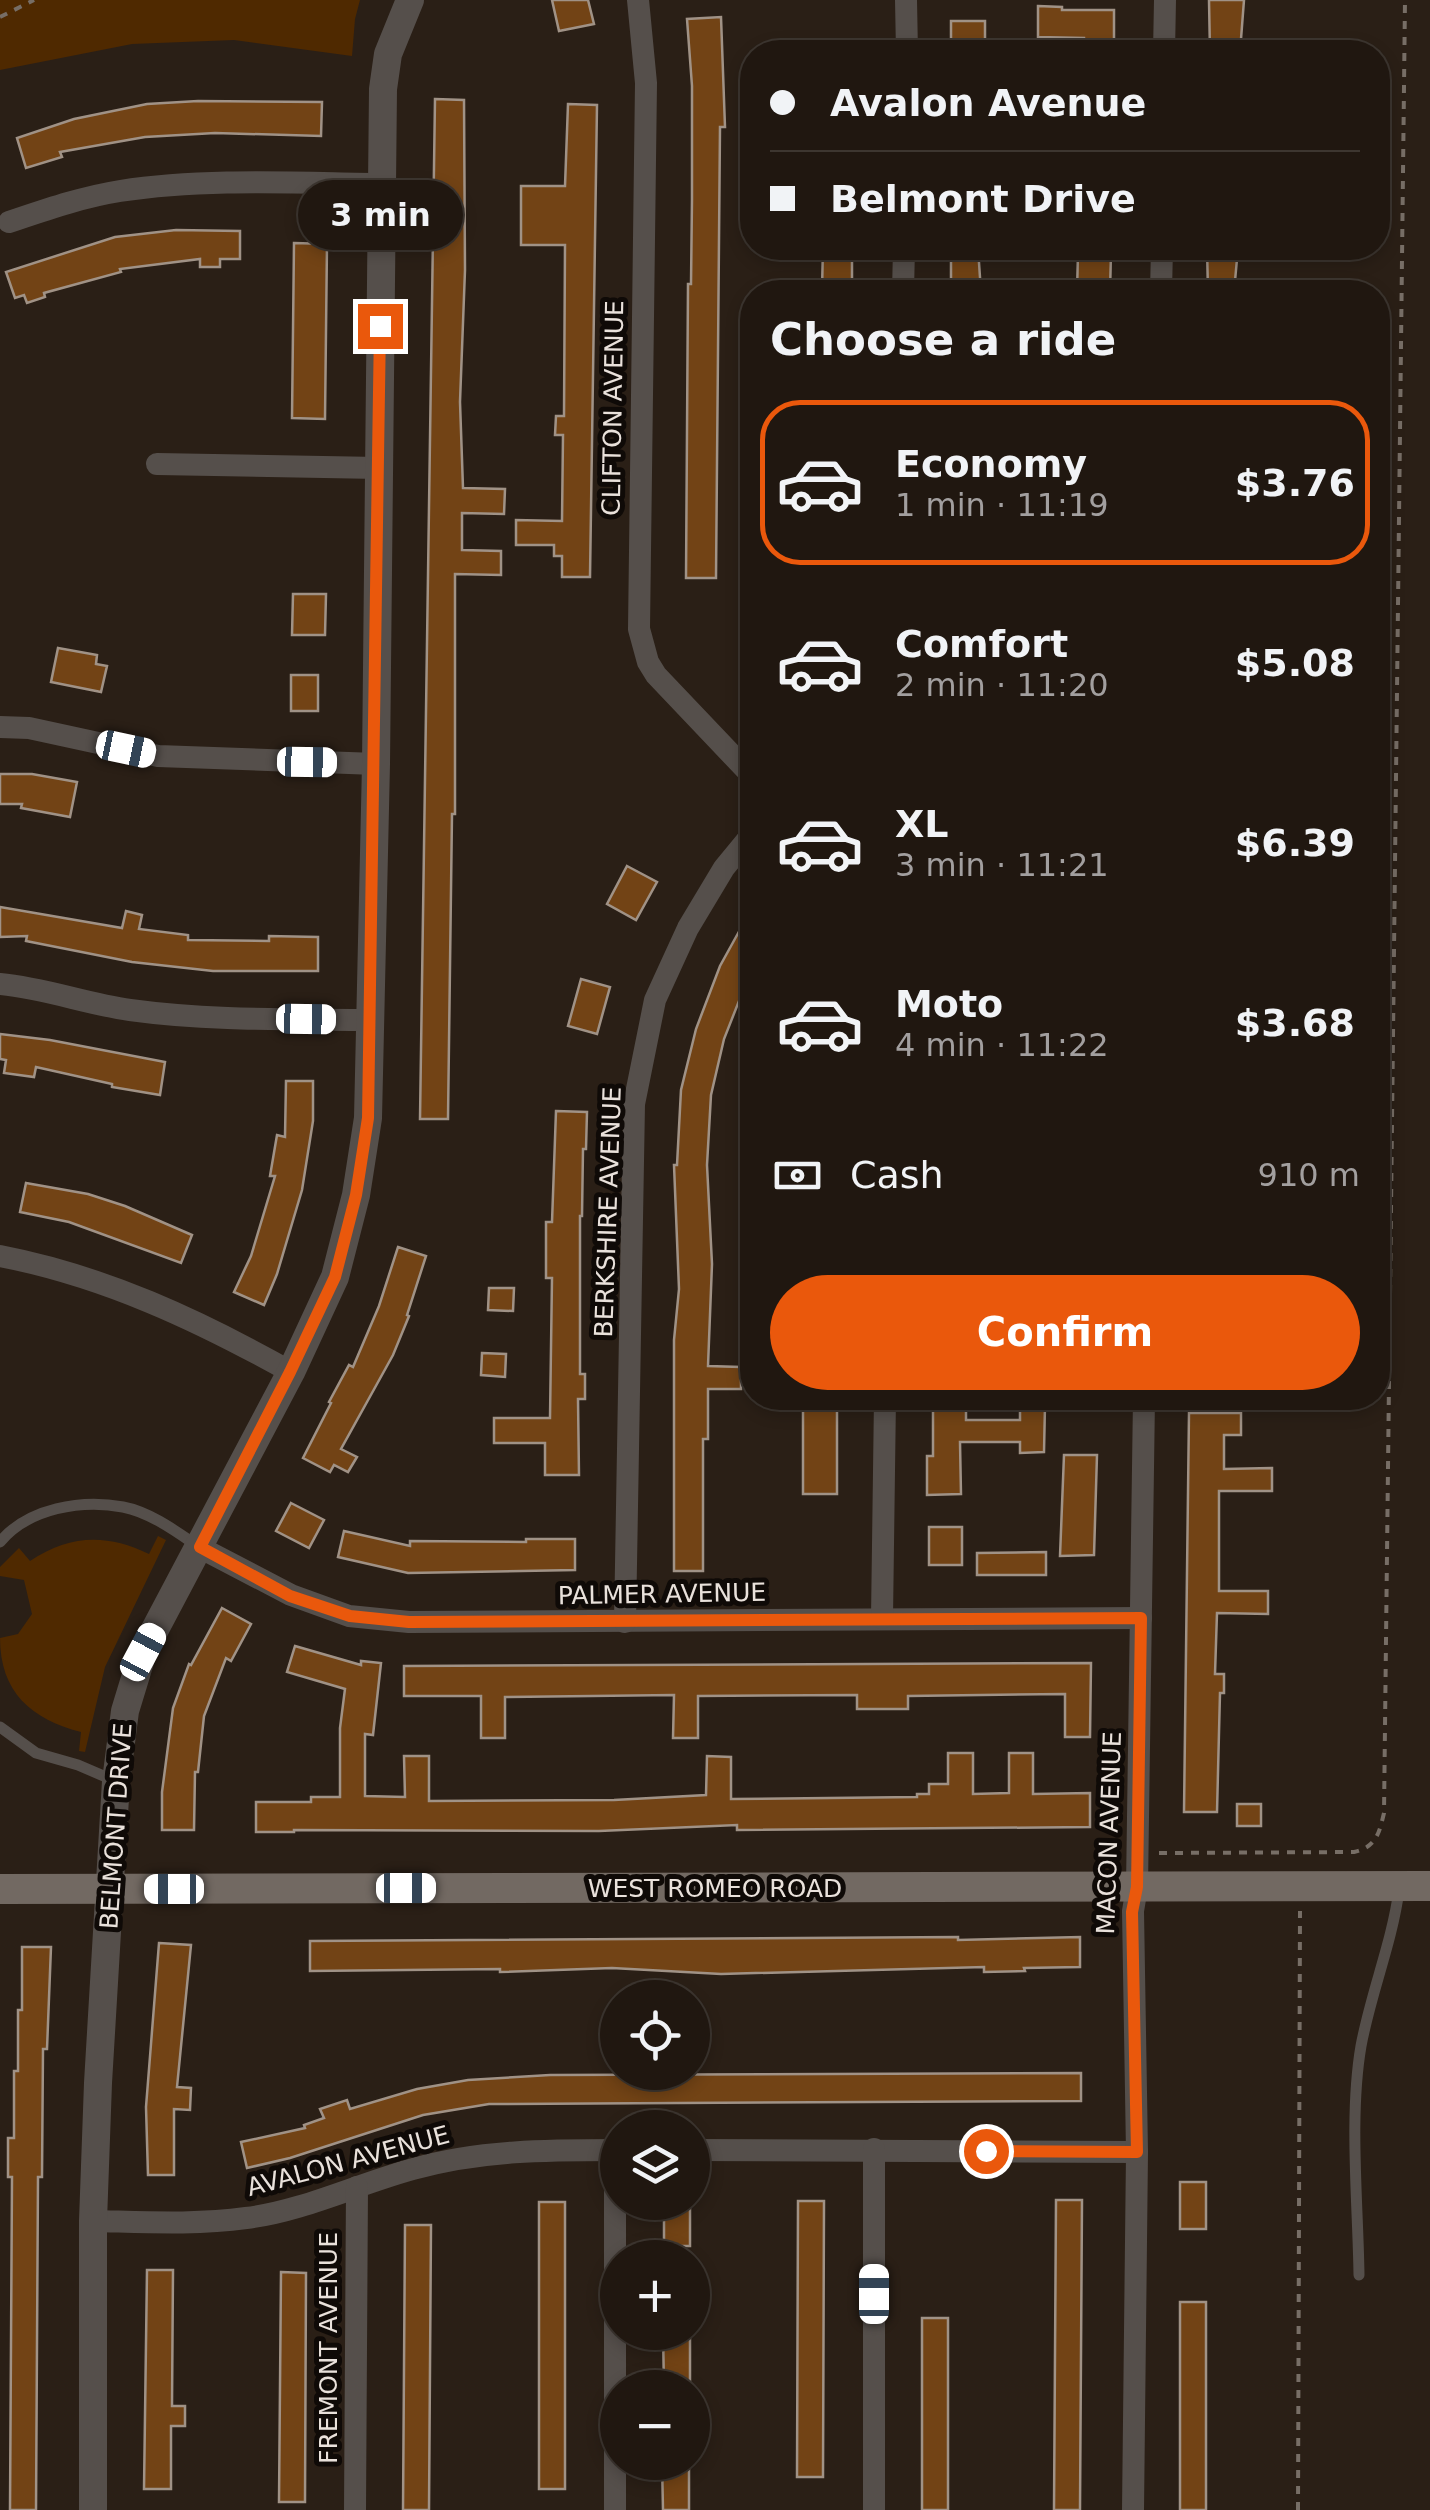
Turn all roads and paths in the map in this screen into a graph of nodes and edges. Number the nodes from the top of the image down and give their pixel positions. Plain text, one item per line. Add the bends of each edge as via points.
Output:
1 (34, 0) edge
2 (410, 0) edge
3 (638, 0) edge
4 (906, 0) edge
5 (1165, 0) edge
6 (1405, 0) edge
7 (0, 17) edge
8 (907, 40) edge
9 (1164, 40) edge
10 (381, 184) junction
11 (9, 222) dead end
12 (157, 464) dead end
13 (378, 468) junction
14 (0, 726) edge
15 (740, 763) edge
16 (376, 764) junction
17 (740, 849) edge
18 (0, 984) edge
19 (371, 1020) junction
20 (0, 1256) edge
21 (1390, 1295) edge
22 (290, 1372) junction
23 (885, 1410) edge
24 (1144, 1410) edge
25 (1389, 1410) edge
26 (0, 1542) edge
27 (200, 1547) junction
28 (882, 1618) junction
29 (1141, 1618) junction
30 (625, 1622) junction
31 (0, 1728) edge
32 (116, 1782) junction
33 (1399, 1886) junction
34 (1430, 1886) edge
35 (1146, 1887) junction
36 (0, 1889) edge
37 (111, 1889) junction
38 (1301, 1910) dead end
39 (600, 2150) edge
40 (710, 2150) edge
41 (874, 2150) junction
42 (1137, 2152) junction
43 (356, 2187) junction
44 (616, 2220) edge
45 (93, 2221) junction
46 (1360, 2275) dead end
47 (93, 2510) edge
48 (354, 2510) edge
49 (615, 2510) edge
50 (874, 2510) edge
51 (1133, 2510) edge
52 (1298, 2510) edge

1 - 7 path
2 - 10 street, BELMONT DRIVE via 388,54
3 - 15 street, CLIFTON AVENUE via 646,82 639,629 656,675
4 - 8 street
5 - 9 street
6 - 21 path
10 - 11 street via 169,185 84,199
10 - 13 street, BELMONT DRIVE
12 - 13 street
13 - 16 street, BELMONT DRIVE
14 - 16 street via 158,756
16 - 19 street, BELMONT DRIVE
17 - 30 street, BERKSHIRE AVENUE via 688,928 655,1000 634,1104
18 - 19 street via 178,1016
19 - 22 street, BELMONT DRIVE via 368,1118 356,1195 335,1277
20 - 22 street via 68,1272 172,1310
22 - 27 street, BELMONT DRIVE
23 - 28 street
24 - 29 street, MACON AVENUE
25 - 35 path via 1384,1813 1378,1838 1354,1852 1158,1853
26 - 27 lane via 41,1513 83,1503 126,1507
27 - 30 street, PALMER AVENUE via 290,1596 350,1616
27 - 32 street, BELMONT DRIVE via 143,1652 125,1711
28 - 29 street, PALMER AVENUE
28 - 30 street, PALMER AVENUE
29 - 35 street, MACON AVENUE
31 - 32 lane via 36,1753
32 - 37 street, BELMONT DRIVE
33 - 34 main road, WEST ROMEO ROAD
33 - 35 main road, WEST ROMEO ROAD
33 - 46 lane via 1394,1930 1361,2047
35 - 37 main road, WEST ROMEO ROAD
35 - 42 street, MACON AVENUE via 1132,1912
36 - 37 main road, WEST ROMEO ROAD
37 - 45 street, BELMONT DRIVE
38 - 52 path
39 - 43 street, AVALON AVENUE via 446,2160
40 - 41 street
41 - 42 street
41 - 50 street
42 - 51 street, MACON AVENUE
43 - 45 street, AVALON AVENUE via 244,2219
43 - 48 street, FREMONT AVENUE
44 - 49 street
45 - 47 street, BELMONT DRIVE

